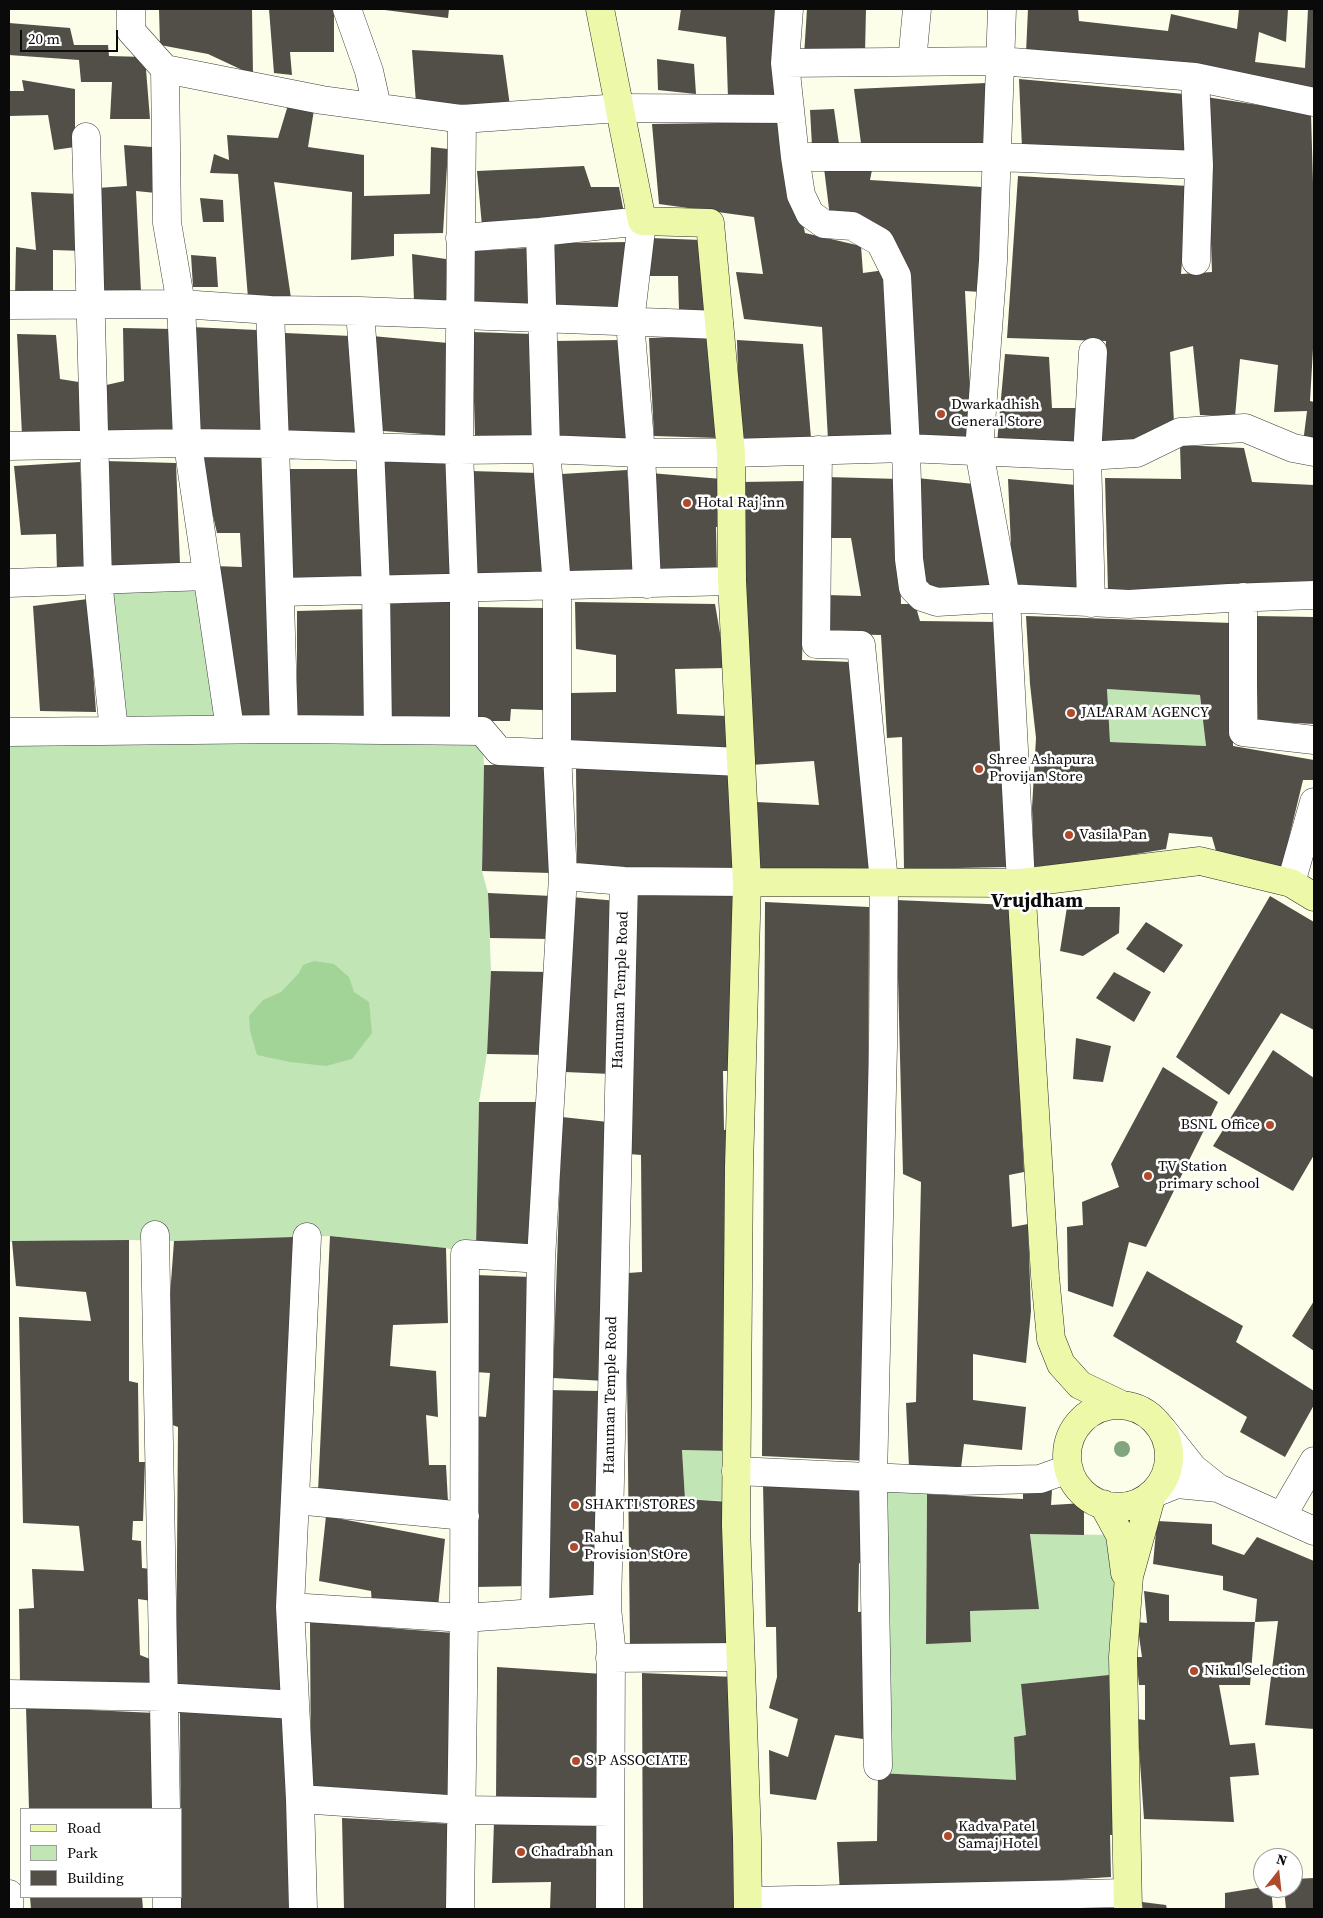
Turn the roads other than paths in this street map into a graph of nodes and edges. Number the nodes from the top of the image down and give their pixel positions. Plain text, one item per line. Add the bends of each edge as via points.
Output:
1 (131, 9) edge
2 (347, 9) edge
3 (600, 9) edge
4 (789, 9) edge
5 (917, 9) edge
6 (1002, 9) edge
7 (1000, 61) junction
8 (912, 62) junction
9 (785, 63) junction
10 (165, 70) junction
11 (1196, 78) junction
12 (1314, 102) edge
13 (377, 107) junction
14 (620, 108) junction
15 (790, 109) junction
16 (462, 119) junction
17 (86, 137) dead end
18 (796, 157) junction
19 (997, 157) junction
20 (1199, 165) junction
21 (642, 221) junction
22 (540, 232) junction
23 (460, 238) junction
24 (1196, 261) dead end
25 (90, 304) junction
26 (181, 304) junction
27 (9, 305) edge
28 (270, 310) junction
29 (360, 312) junction
30 (460, 315) junction
31 (543, 318) junction
32 (630, 322) junction
33 (719, 325) junction
34 (1093, 352) dead end
35 (188, 443) junction
36 (94, 444) junction
37 (275, 444) junction
38 (9, 446) edge
39 (370, 447) junction
40 (906, 448) junction
41 (546, 449) junction
42 (459, 450) junction
43 (818, 450) junction
44 (979, 451) junction
45 (730, 452) junction
46 (1314, 452) edge
47 (641, 453) junction
48 (1087, 456) junction
49 (207, 576) junction
50 (98, 580) junction
51 (732, 581) junction
52 (9, 583) edge
53 (647, 584) junction
54 (557, 586) junction
55 (464, 587) junction
56 (376, 589) junction
57 (281, 592) junction
58 (1314, 595) edge
59 (1243, 597) junction
60 (1006, 598) junction
61 (1091, 602) junction
62 (230, 729) junction
63 (284, 729) junction
64 (378, 730) junction
65 (114, 731) junction
66 (464, 731) junction
67 (9, 732) edge
68 (1314, 740) edge
69 (557, 753) junction
70 (741, 762) junction
71 (1314, 802) edge
72 (563, 876) junction
73 (624, 881) junction
74 (747, 882) junction
75 (884, 882) junction
76 (1021, 883) junction
77 (1291, 883) junction
78 (1314, 897) edge
79 (155, 1235) dead end
80 (307, 1237) dead end
81 (542, 1259) junction
82 (1061, 1364) junction
83 (1122, 1405) junction
84 (1162, 1429) junction
85 (1070, 1437) junction
86 (1314, 1461) edge
87 (1068, 1469) junction
88 (736, 1472) junction
89 (873, 1478) junction
90 (1218, 1488) junction
91 (1152, 1494) junction
92 (295, 1500) junction
93 (1102, 1504) junction
94 (465, 1516) junction
95 (1282, 1516) junction
96 (1314, 1531) edge
97 (1127, 1599) junction
98 (290, 1607) junction
99 (607, 1608) junction
100 (535, 1613) junction
101 (464, 1618) junction
102 (740, 1657) junction
103 (610, 1658) junction
104 (9, 1694) edge
105 (164, 1697) junction
106 (295, 1705) junction
107 (878, 1766) dead end
108 (300, 1799) junction
109 (166, 1808) edge
110 (462, 1810) junction
111 (610, 1812) junction
112 (9, 1894) edge
113 (1127, 1901) edge
114 (922, 1903) edge
115 (748, 1905) edge
116 (9, 1909) edge
117 (303, 1909) edge
118 (460, 1909) edge
119 (610, 1909) edge

1 - 10 street via 131,31
2 - 13 street via 369,71
3 - 14 street
4 - 9 street
5 - 8 street
6 - 7 street
7 - 8 street
7 - 11 street
7 - 19 street
8 - 9 street
9 - 15 street
10 - 13 street via 322,100
10 - 26 street via 167,223
11 - 12 street
11 - 20 street
13 - 16 street
14 - 15 street
14 - 16 street
14 - 21 street
15 - 18 street
16 - 23 street
17 - 25 street
18 - 19 street
18 - 40 street via 801,195 810,214 824,224 852,226 880,242 897,276
19 - 20 street
19 - 44 street
20 - 24 street
21 - 22 street
21 - 32 street
21 - 33 street via 710,223
22 - 23 street
22 - 31 street
23 - 30 street
25 - 26 street
25 - 27 street
25 - 36 street
26 - 28 street
26 - 35 street
28 - 29 street
28 - 37 street
29 - 30 street
29 - 39 street
30 - 31 street
30 - 42 street
31 - 32 street
31 - 41 street
32 - 33 street
32 - 47 street
33 - 45 street
34 - 48 street
35 - 36 street
35 - 37 street
35 - 49 street
36 - 38 street
36 - 50 street
37 - 39 street
37 - 57 street
39 - 42 street
39 - 56 street
40 - 43 street
40 - 44 street
40 - 60 street via 909,559 913,588 922,597 937,602
41 - 42 street
41 - 47 street
41 - 54 street
42 - 55 street
43 - 45 street
43 - 75 street via 816,644 861,645
44 - 48 street
44 - 60 street
45 - 47 street
45 - 51 street
46 - 48 street via 1293,448 1245,428 1180,432 1137,453
47 - 53 street
48 - 61 street
49 - 50 street
49 - 62 street
50 - 52 street
50 - 65 street
51 - 53 street
51 - 70 street
53 - 54 street
54 - 55 street
54 - 69 street
55 - 56 street
55 - 66 street
56 - 57 street
56 - 64 street
57 - 63 street
58 - 59 street
59 - 61 street via 1129,604
59 - 68 street via 1243,732
60 - 61 street
60 - 76 street
62 - 63 street
62 - 65 street
63 - 64 street
64 - 66 street
65 - 67 street
66 - 69 street via 482,731 500,751
69 - 70 street
69 - 72 street
70 - 74 street
71 - 77 street
72 - 73 street
72 - 81 street
73 - 74 street
73 - 99 street, Hanuman Temple Road
74 - 75 street
74 - 88 street via 739,1167
75 - 76 street
75 - 89 street
76 - 77 street via 1200,861
76 - 82 street via 1045,1276 1051,1339
77 - 78 street
79 - 105 street
80 - 92 street
81 - 94 street via 465,1254
81 - 100 street
82 - 83 street via 1080,1385
82 - 85 street via 1072,1405
83 - 84 street via 1151,1417
83 - 85 street via 1105,1406 1090,1412
84 - 90 street via 1193,1468
84 - 91 street via 1168,1446 1168,1463 1163,1480
85 - 87 street
86 - 95 street
87 - 89 street via 1040,1479
87 - 93 street via 1087,1496
88 - 89 street
88 - 102 street
89 - 107 street
90 - 91 street via 1177,1484
90 - 95 street
91 - 93 street via 1137,1503 1120,1507
91 - 97 street via 1128,1576
92 - 94 street
92 - 98 street
93 - 97 street via 1120,1535
94 - 101 street
95 - 96 street
97 - 113 street via 1123,1657
98 - 101 street
98 - 106 street
99 - 100 street
99 - 103 street, Hanuman Temple Road
100 - 101 street
101 - 110 street
102 - 103 street
102 - 115 street
103 - 111 street, Hanuman Temple Road
104 - 105 street
105 - 106 street
105 - 109 street
106 - 108 street
108 - 110 street
108 - 117 street
110 - 111 street
110 - 118 street
111 - 119 street, Hanuman Temple Road
112 - 116 street
113 - 114 street
114 - 115 street

